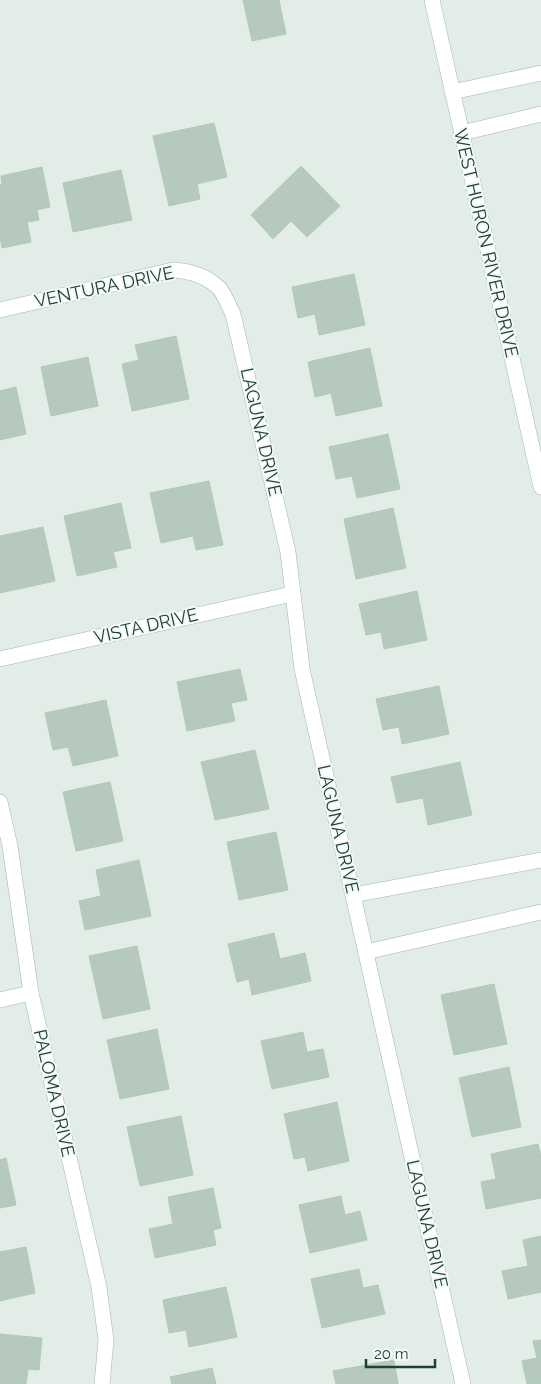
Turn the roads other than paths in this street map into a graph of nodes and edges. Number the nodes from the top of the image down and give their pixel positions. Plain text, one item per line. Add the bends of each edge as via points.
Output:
1 (432, 0) edge
2 (541, 73) edge
3 (452, 92) junction
4 (541, 114) edge
5 (462, 133) junction
6 (207, 280) joint
7 (0, 310) edge
8 (541, 486) edge
9 (292, 594) junction
10 (0, 659) edge
11 (0, 802) edge
12 (541, 860) edge
13 (353, 895) junction
14 (541, 912) edge
15 (366, 952) junction
16 (30, 993) junction
17 (0, 1000) edge
18 (102, 1384) edge
19 (463, 1384) edge

1 - 3 street, WEST HURON RIVER DRIVE
2 - 3 street
3 - 5 street, WEST HURON RIVER DRIVE
4 - 5 street
5 - 8 street, WEST HURON RIVER DRIVE
6 - 7 street, VENTURA DRIVE via 191,271 173,270
6 - 9 street, LAGUNA DRIVE via 220,290 233,314 288,552
9 - 10 street, VISTA DRIVE
9 - 13 street, LAGUNA DRIVE via 302,669
11 - 16 street, PALOMA DRIVE via 10,846
12 - 13 street
13 - 15 street, LAGUNA DRIVE
14 - 15 street
15 - 19 street, LAGUNA DRIVE
16 - 17 street
16 - 18 street, PALOMA DRIVE via 99,1287 106,1340

